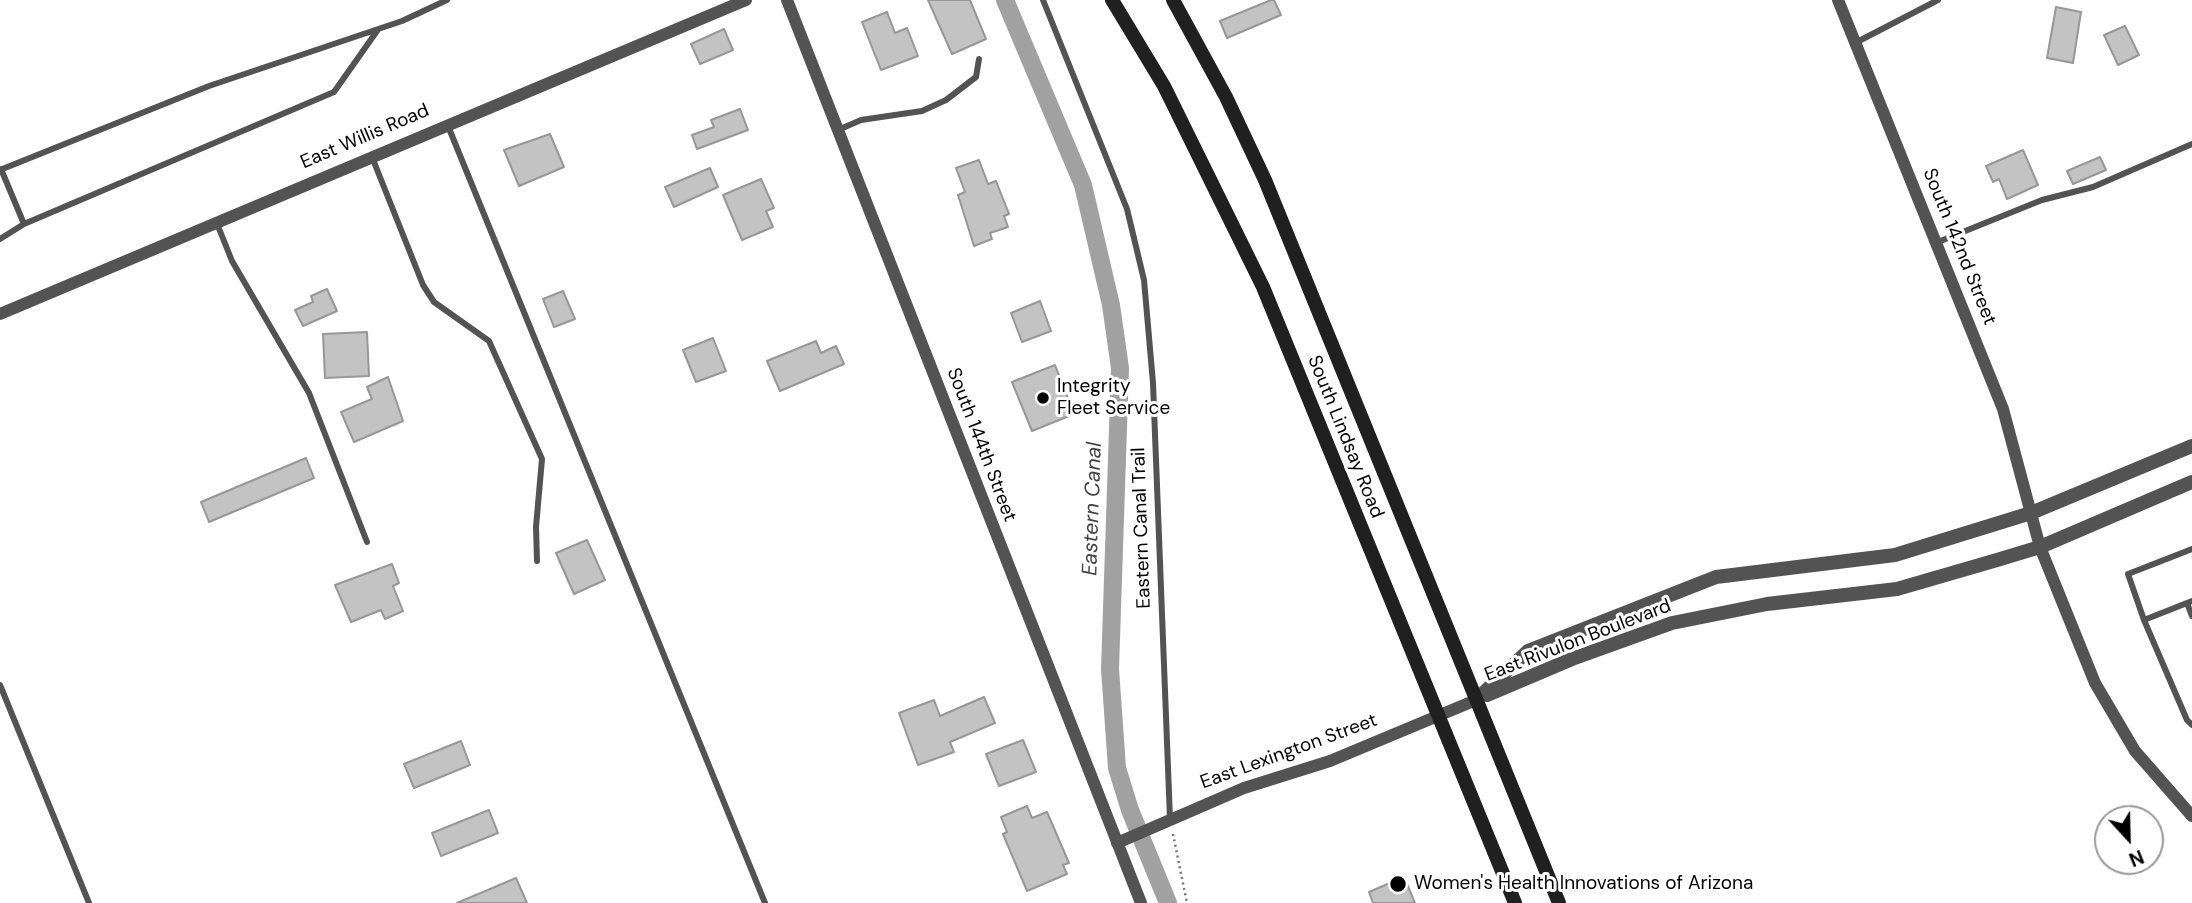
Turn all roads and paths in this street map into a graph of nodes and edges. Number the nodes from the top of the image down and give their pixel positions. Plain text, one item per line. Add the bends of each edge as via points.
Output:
1 (447, 0) edge
2 (746, 0) edge
3 (787, 0) edge
4 (1043, 0) edge
5 (1112, 0) edge
6 (1173, 0) edge
7 (1838, 0) edge
8 (1938, 0) edge
9 (378, 29) junction
10 (1856, 43) junction
11 (979, 60) dead end
12 (447, 124) junction
13 (838, 130) junction
14 (2192, 144) edge
15 (371, 156) junction
16 (0, 169) edge
17 (216, 220) junction
18 (24, 224) junction
19 (0, 239) edge
20 (1938, 242) junction
21 (0, 314) edge
22 (2192, 446) edge
23 (2192, 482) edge
24 (2031, 513) junction
25 (367, 542) dead end
26 (2040, 547) junction
27 (2192, 549) edge
28 (537, 561) dead end
29 (2189, 602) edge
30 (2192, 616) edge
31 (2144, 620) junction
32 (0, 685) edge
33 (1476, 700) junction
34 (1439, 715) junction
35 (2192, 725) edge
36 (2192, 816) edge
37 (1165, 821) junction
38 (1123, 840) junction
39 (89, 903) edge
40 (765, 903) edge
41 (1141, 903) edge
42 (1187, 903) edge
43 (1514, 903) edge
44 (1559, 903) edge

1 - 9 lane
2 - 12 street, East Willis Road
3 - 13 street, South 144th Street
4 - 37 lane, Eastern Canal Trail via 1127,209 1144,280 1153,383
5 - 34 main road, South Lindsay Road via 1164,86 1230,215
6 - 33 main road, South Lindsay Road via 1265,180
7 - 10 street, South 142nd Street
8 - 10 lane
9 - 16 lane via 209,86
9 - 18 lane via 334,92
10 - 20 street, South 142nd Street
11 - 13 lane via 976,77 946,100 922,111 861,120
12 - 15 street, East Willis Road
12 - 40 lane
13 - 38 street, South 144th Street
14 - 20 lane via 2093,187 2042,200
15 - 17 street, East Willis Road
15 - 28 lane via 423,285 434,302 489,341 542,460
16 - 18 lane
17 - 21 street, East Willis Road
17 - 25 lane via 232,261 310,394
18 - 19 lane
20 - 24 street, South 142nd Street via 2003,409
22 - 24 street, East Rivulon Boulevard
23 - 26 street, East Rivulon Boulevard
24 - 26 street, South 142nd Street
24 - 33 street, East Rivulon Boulevard via 1895,555 1716,577 1528,651
26 - 33 street, East Rivulon Boulevard via 1898,589 1767,604 1672,623
26 - 36 street, South 142nd Street via 2095,683 2135,751
27 - 31 lane via 2129,574
29 - 30 lane
29 - 31 lane
31 - 35 lane
32 - 39 lane
33 - 34 street, East Lexington Street
33 - 44 main road, South Lindsay Road
34 - 37 street, East Lexington Street via 1330,761 1244,788
34 - 43 main road, South Lindsay Road
37 - 38 street, East Lexington Street
37 - 42 path
38 - 41 street, South 144th Street

